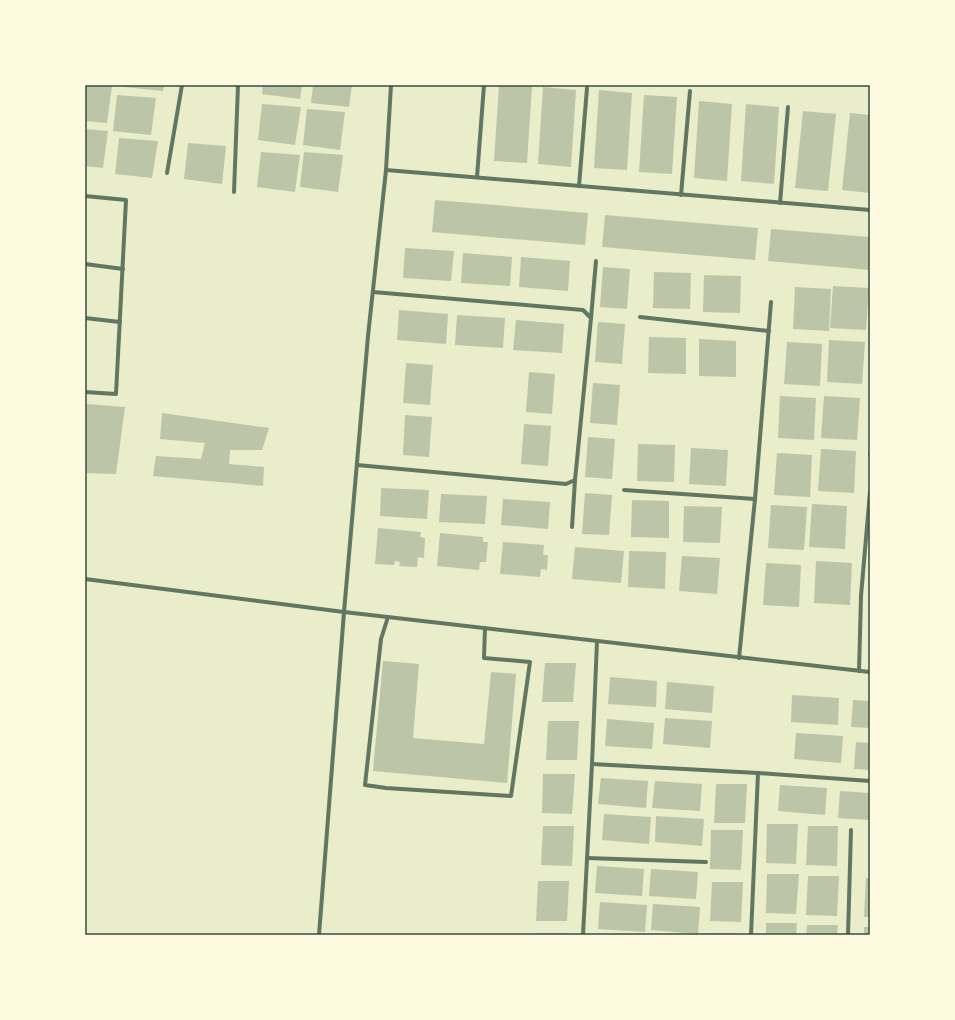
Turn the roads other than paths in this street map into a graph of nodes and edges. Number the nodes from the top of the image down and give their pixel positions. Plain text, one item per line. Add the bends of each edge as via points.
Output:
1 (182, 85) edge
2 (238, 85) edge
3 (391, 85) edge
4 (484, 85) edge
5 (587, 88) dead end
6 (690, 91) dead end
7 (788, 107) dead end
8 (386, 170) junction
9 (167, 173) dead end
10 (477, 178) junction
11 (579, 186) junction
12 (234, 192) dead end
13 (681, 194) junction
14 (85, 196) edge
15 (780, 202) junction
16 (870, 210) edge
17 (596, 261) dead end
18 (85, 264) edge
19 (123, 269) junction
20 (373, 292) junction
21 (771, 302) dead end
22 (640, 317) dead end
23 (85, 318) edge
24 (591, 318) junction
25 (120, 322) junction
26 (769, 331) junction
27 (85, 392) edge
28 (357, 465) junction
29 (575, 480) junction
30 (624, 490) dead end
31 (870, 492) edge
32 (755, 499) junction
33 (572, 528) dead end
34 (85, 579) edge
35 (344, 612) junction
36 (388, 617) junction
37 (485, 628) junction
38 (597, 641) junction
39 (739, 658) junction
40 (858, 671) junction
41 (870, 672) edge
42 (592, 764) junction
43 (758, 773) junction
44 (870, 781) edge
45 (851, 830) dead end
46 (587, 858) junction
47 (706, 862) dead end
48 (319, 935) edge
49 (583, 935) edge
50 (751, 935) edge
51 (848, 935) edge

1 - 9 street
2 - 12 street
3 - 8 street
4 - 10 street
5 - 11 street
6 - 13 street
7 - 15 street
8 - 10 street
8 - 20 street
10 - 11 street
11 - 13 street
13 - 15 street
14 - 19 street via 126,200
15 - 16 street
17 - 24 street
18 - 19 street
19 - 25 street
20 - 24 street via 583,310
20 - 28 street
21 - 26 street
22 - 26 street
23 - 25 street
24 - 29 street
25 - 27 street via 116,394
26 - 32 street
28 - 29 street via 566,484
28 - 35 street
29 - 33 street
30 - 32 street
31 - 40 street via 861,596
32 - 39 street
34 - 35 street
35 - 36 street
35 - 48 street
36 - 37 street
36 - 37 street via 381,639 365,785 386,788 511,796 530,662 484,658
37 - 38 street
38 - 39 street
38 - 42 street
39 - 40 street
40 - 41 street
42 - 43 street
42 - 46 street
43 - 44 street
43 - 50 street
45 - 51 street
46 - 47 street
46 - 49 street

